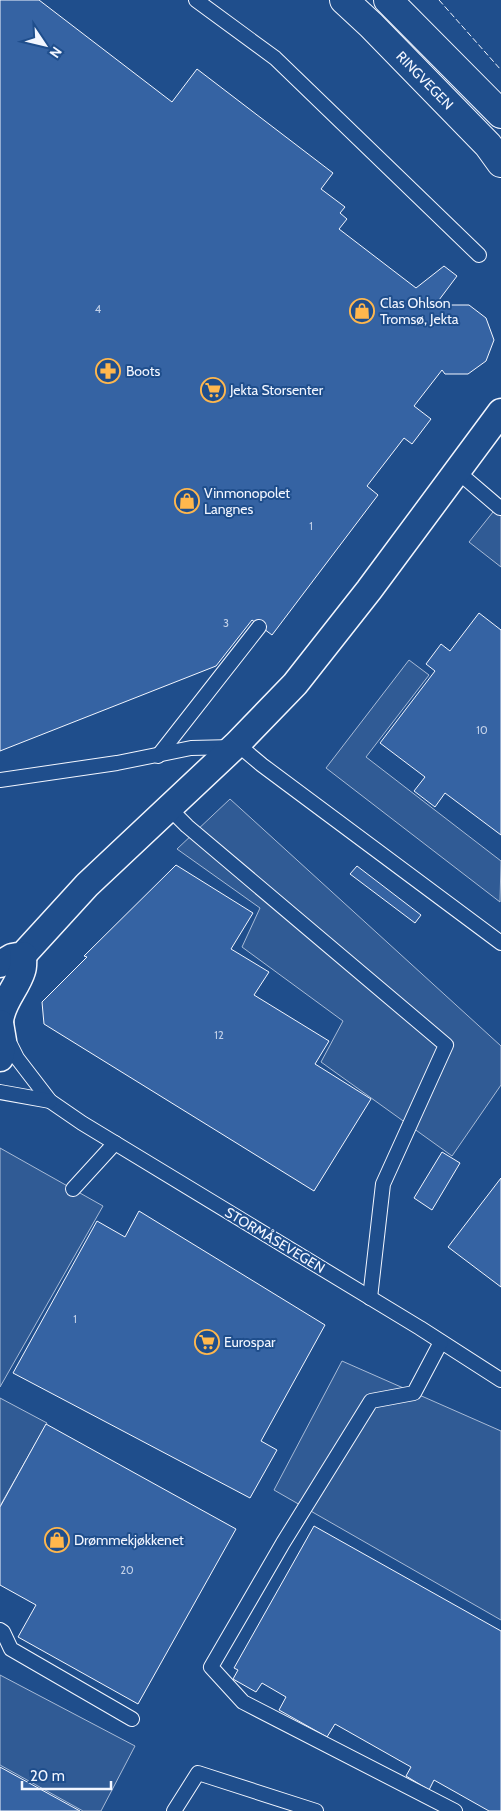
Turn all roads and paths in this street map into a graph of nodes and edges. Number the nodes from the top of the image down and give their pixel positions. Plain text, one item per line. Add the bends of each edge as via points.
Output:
1 (196, 0) edge
2 (344, 0) edge
3 (388, 0) edge
4 (501, 114) edge
5 (501, 163) edge
6 (479, 255) dead end
7 (501, 412) edge
8 (458, 472) junction
9 (500, 508) edge
10 (259, 627) dead end
11 (236, 746) junction
12 (158, 756) junction
13 (0, 780) edge
14 (169, 808) junction
15 (501, 943) edge
16 (12, 959) edge
17 (0, 1023) edge
18 (0, 1058) edge
19 (0, 1092) edge
20 (50, 1101) junction
21 (115, 1143) junction
22 (73, 1189) dead end
23 (370, 1298) junction
24 (441, 1342) junction
25 (501, 1380) edge
26 (0, 1630) edge
27 (132, 1719) dead end
28 (174, 1811) edge
29 (316, 1811) edge
30 (455, 1811) edge

1 - 6 lane via 275,58
2 - 5 street, RINGVEGEN via 488,145
3 - 4 street
7 - 8 street
8 - 9 lane
8 - 11 street via 295,684
10 - 12 lane
11 - 12 lane via 191,748
11 - 14 street
11 - 15 lane
12 - 13 lane
14 - 16 street
14 - 23 lane via 446,1045 383,1184
16 - 17 street via 23,969 4,1007
17 - 18 street via 3,1041
17 - 20 lane via 17,1058
19 - 20 lane
20 - 21 lane, STORMÅSEVEGEN
21 - 22 lane
21 - 23 lane, STORMÅSEVEGEN
23 - 24 lane, STORMÅSEVEGEN
24 - 25 lane, STORMÅSEVEGEN
24 - 30 lane via 414,1393 371,1401 211,1667 243,1702
26 - 27 lane via 11,1649
28 - 29 lane via 198,1773

